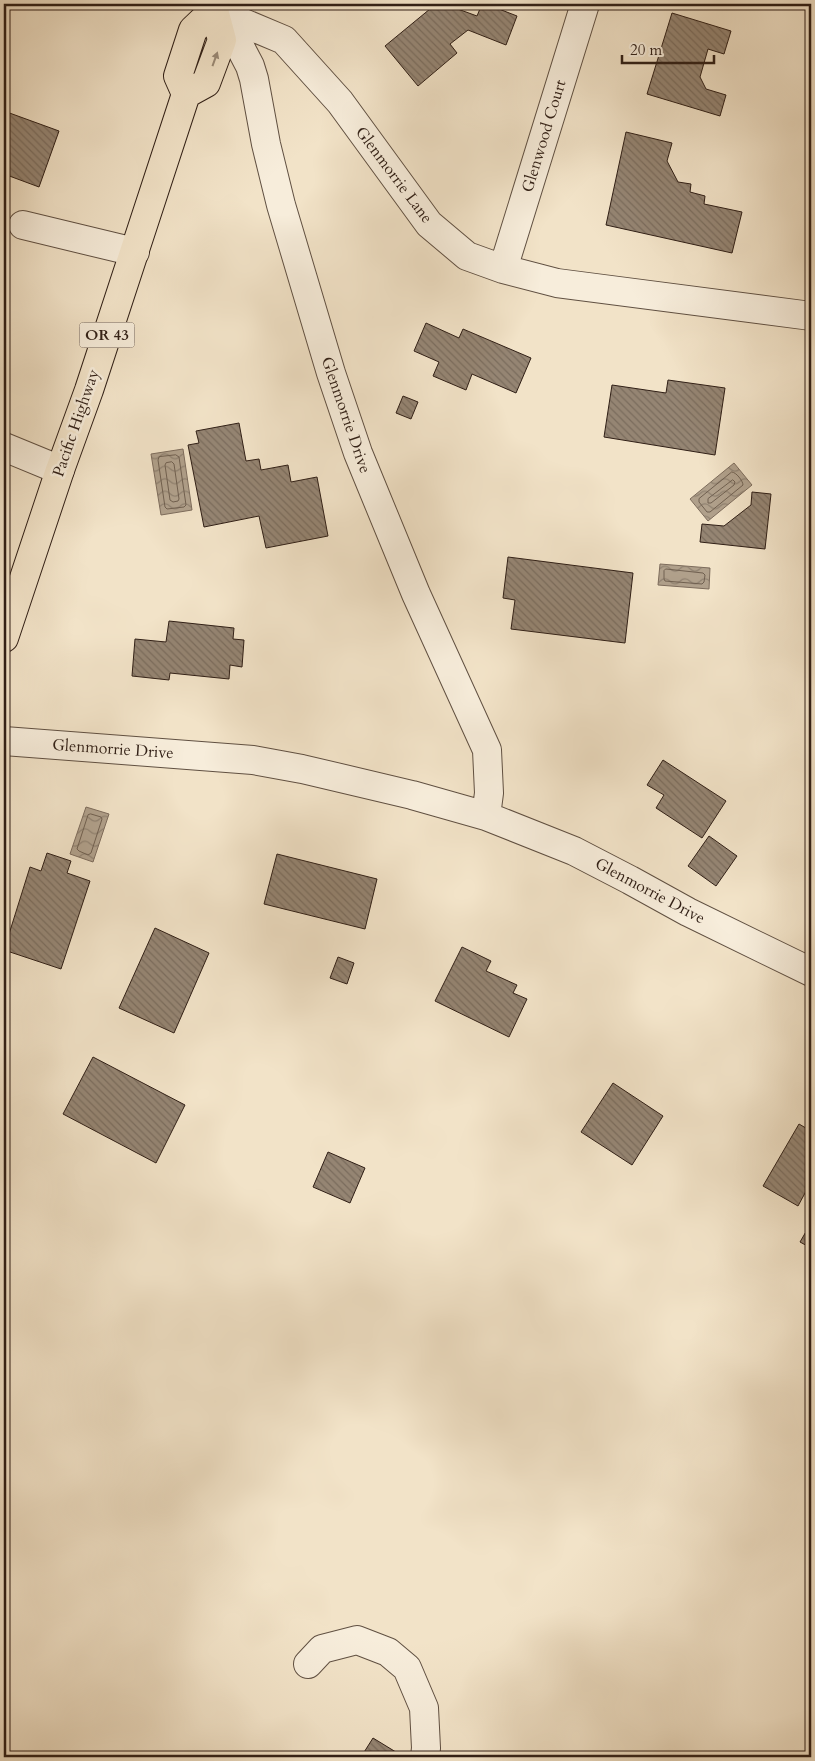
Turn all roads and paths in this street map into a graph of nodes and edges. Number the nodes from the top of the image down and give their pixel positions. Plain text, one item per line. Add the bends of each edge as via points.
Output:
1 (585, 4) edge
2 (215, 7) edge
3 (23, 225) dead end
4 (135, 252) junction
5 (503, 269) junction
6 (811, 316) edge
7 (4, 447) edge
8 (60, 470) junction
9 (4, 638) edge
10 (4, 741) edge
11 (486, 816) junction
12 (811, 972) edge
13 (308, 1664) dead end
14 (425, 1757) edge

1 - 5 street, Glenwood Court
2 - 4 main road, Pacific Highway / OR 43 via 222,40 206,83 186,94
2 - 5 street, Glenmorrie Lane via 284,40 340,102 428,224 468,256
2 - 11 street, Glenmorrie Drive via 250,66 281,206 358,453 420,603 487,750 489,793
3 - 4 street
4 - 8 main road, Pacific Highway / OR 43
5 - 6 street, Glenmorrie Lane via 557,283
7 - 8 street
8 - 9 main road, Pacific Highway / OR 43
10 - 11 street, Glenmorrie Drive via 253,760 412,795
11 - 12 street, Glenmorrie Drive via 574,852
13 - 14 street via 322,1649 357,1640 388,1652 406,1668 424,1708

